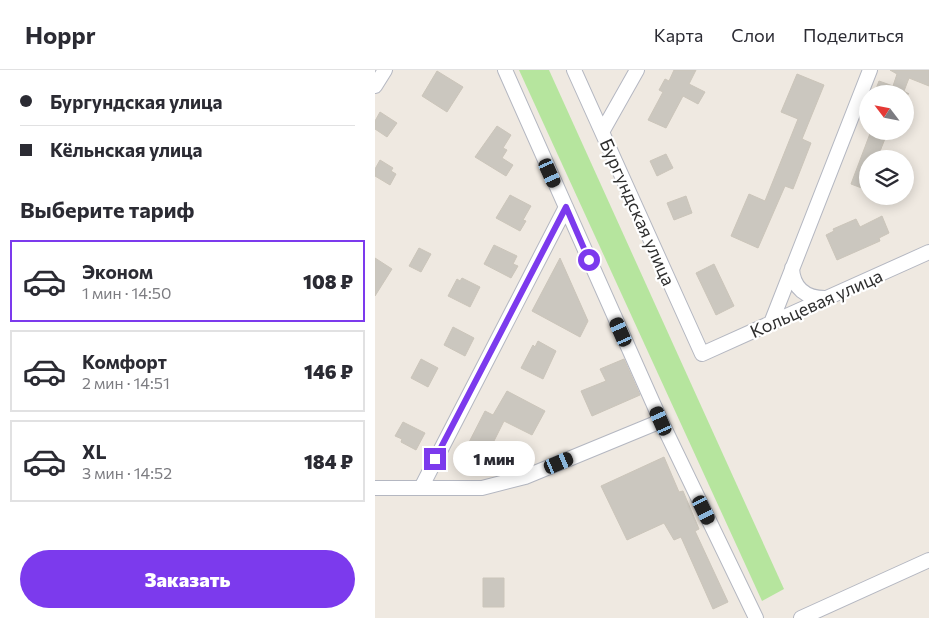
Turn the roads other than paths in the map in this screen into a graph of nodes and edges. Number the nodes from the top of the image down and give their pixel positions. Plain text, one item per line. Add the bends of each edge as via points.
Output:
1 (385, 70) edge
2 (505, 70) edge
3 (574, 70) edge
4 (637, 70) edge
5 (870, 70) edge
6 (375, 86) edge
7 (602, 132) junction
8 (566, 207) junction
9 (929, 252) edge
10 (791, 268) junction
11 (827, 298) junction
12 (771, 323) junction
13 (702, 354) joint
14 (661, 421) junction
15 (375, 488) edge
16 (421, 488) junction
17 (929, 560) edge
18 (756, 618) edge
19 (801, 618) edge

1 - 6 street
2 - 8 street
3 - 7 street, Бургундская улица
4 - 7 street
5 - 10 street
7 - 13 street, Бургундская улица
8 - 14 street
8 - 16 street
9 - 11 street, Кольцевая улица
10 - 11 street via 792,279 805,294
10 - 12 street
11 - 12 street, Кольцевая улица
12 - 13 street, Кольцевая улица
14 - 16 street via 525,477 482,488
14 - 18 street
15 - 16 street
17 - 19 street

